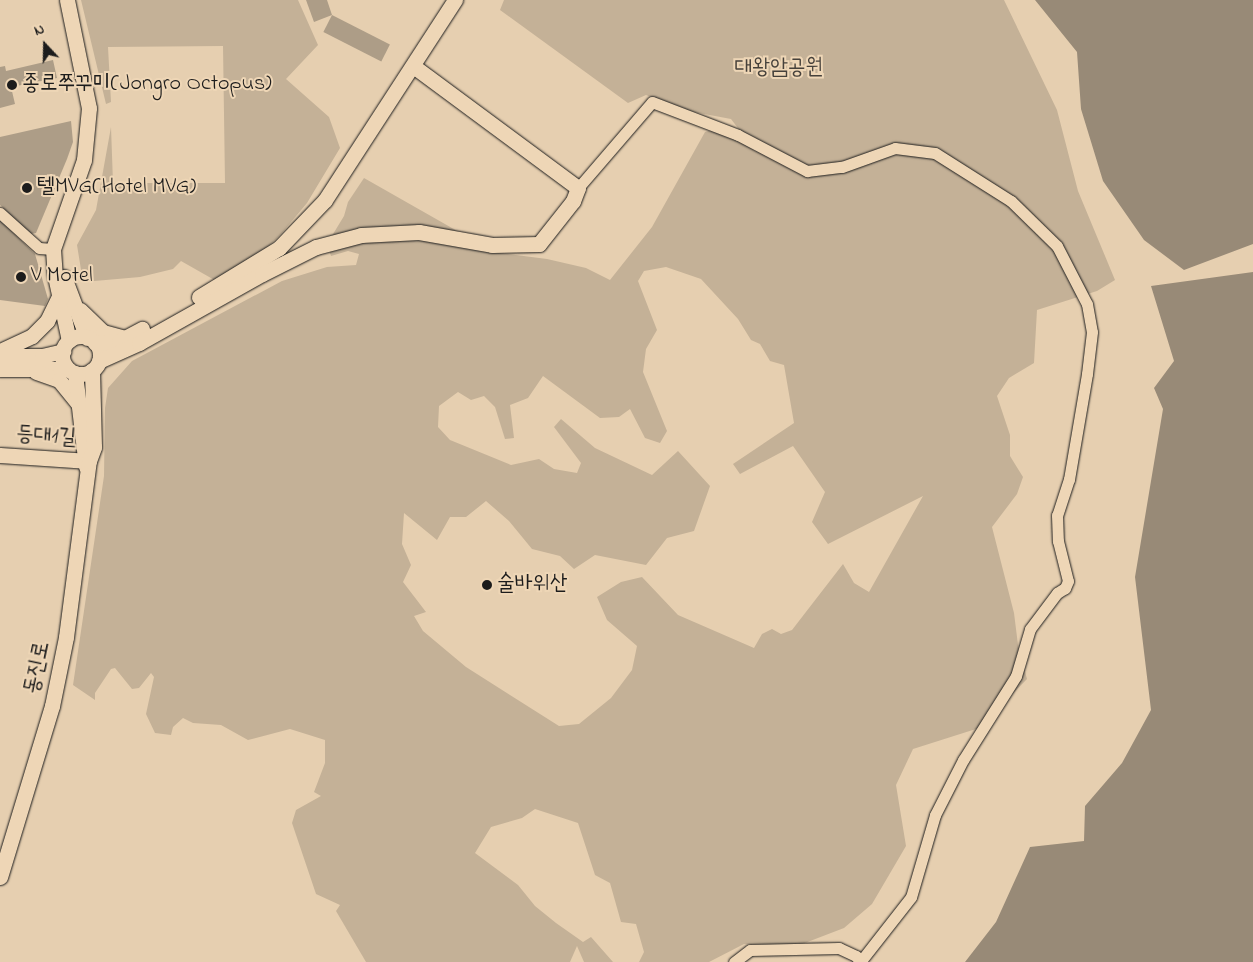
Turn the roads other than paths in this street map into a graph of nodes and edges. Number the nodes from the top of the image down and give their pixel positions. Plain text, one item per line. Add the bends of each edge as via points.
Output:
1 (68, 0) edge
2 (455, 0) edge
3 (413, 66) junction
4 (578, 188) junction
5 (0, 213) edge
6 (54, 256) junction
7 (66, 298) junction
8 (129, 337) junction
9 (91, 340) junction
10 (66, 346) junction
11 (0, 351) edge
12 (0, 356) edge
13 (96, 366) junction
14 (0, 369) edge
15 (33, 370) junction
16 (72, 371) junction
17 (82, 411) junction
18 (0, 455) edge
19 (87, 465) junction
20 (8, 830) edge
21 (0, 877) edge
22 (734, 962) edge

1 - 6 street via 87,90 89,132 84,160
2 - 3 street
3 - 4 street
3 - 8 street via 325,200 279,248
4 - 13 street via 573,201 538,244 492,245 419,232 361,235 316,247
4 - 22 street via 652,102 738,134 807,171 842,167 895,148 935,152 1012,201 1057,246 1087,304 1092,332 1069,479 1057,515 1058,541 1068,581 1030,629 1016,676 963,760 935,815 912,897 860,962 856,956 839,948 750,950
5 - 6 street via 39,248
6 - 7 street
7 - 8 street via 103,332
7 - 9 street
7 - 10 street
7 - 11 street via 48,322 32,336
8 - 9 street
9 - 10 street
9 - 13 street via 100,353
10 - 12 street via 42,356
10 - 16 street via 62,359
13 - 16 street
13 - 19 street via 94,447
14 - 15 street
15 - 16 street
15 - 17 street via 59,380
16 - 17 street
17 - 19 street
18 - 19 street, 등대1길
19 - 20 street, 동진로 via 63,654 52,706
20 - 21 street, 동진로

